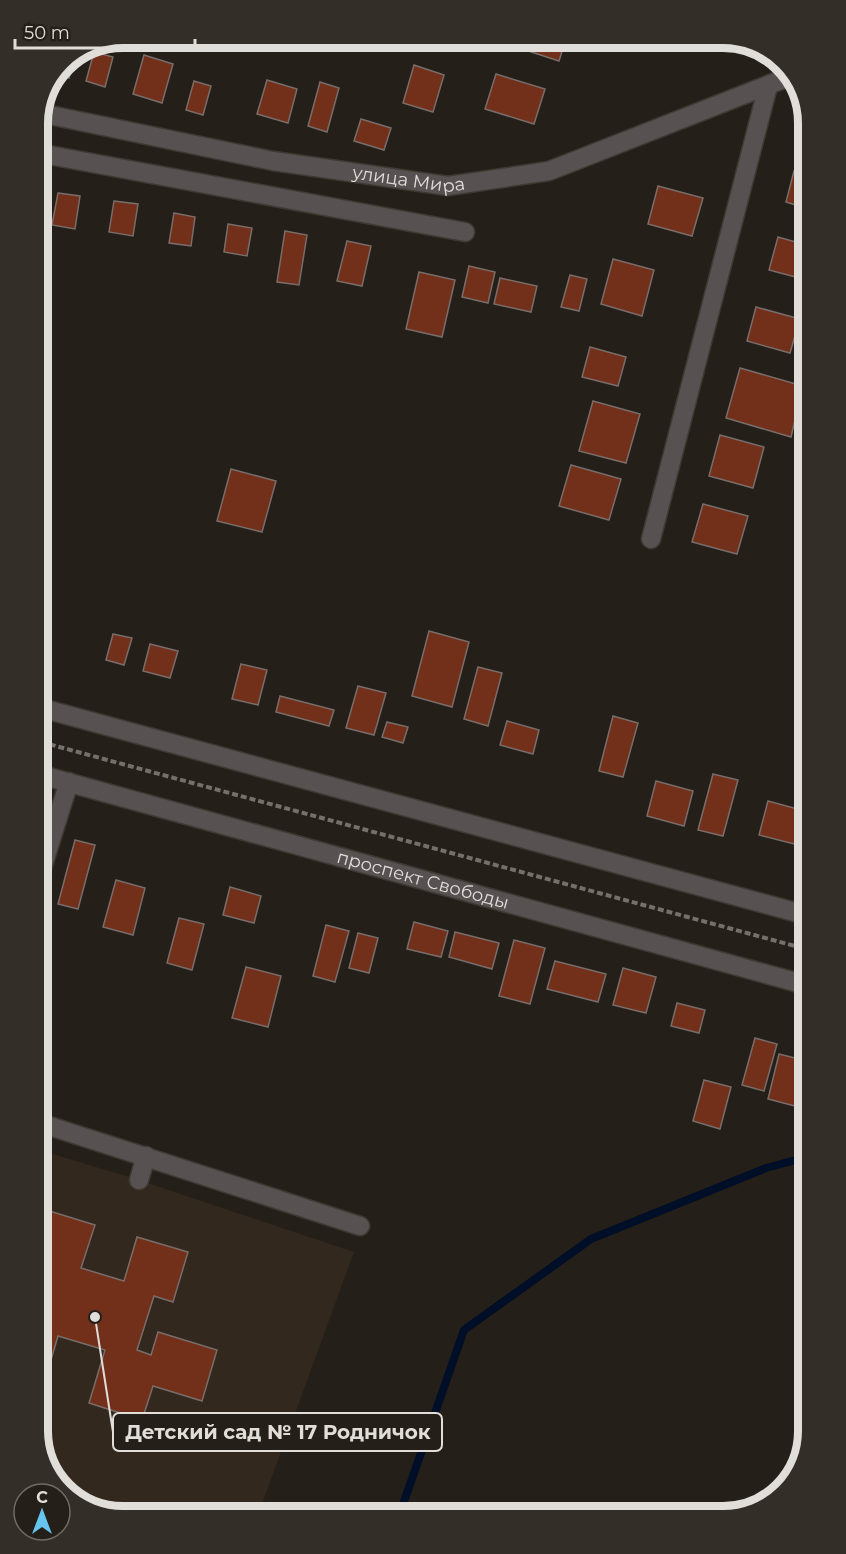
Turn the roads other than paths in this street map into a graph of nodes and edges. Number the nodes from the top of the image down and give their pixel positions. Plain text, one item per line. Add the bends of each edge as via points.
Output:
1 (783, 79) edge
2 (768, 86) junction
3 (49, 115) edge
4 (48, 155) edge
5 (465, 232) dead end
6 (651, 539) dead end
7 (48, 710) edge
8 (48, 777) edge
9 (69, 782) junction
10 (48, 849) edge
11 (798, 913) edge
12 (798, 983) edge
13 (48, 1126) edge
14 (146, 1156) junction
15 (139, 1180) dead end
16 (360, 1226) dead end

1 - 2 street, улица Мира
2 - 3 street, улица Мира via 549,171 448,186 273,161
2 - 6 street
4 - 5 street
7 - 11 street
8 - 9 street, проспект Свободы
9 - 10 street
9 - 12 street, проспект Свободы
13 - 14 street
14 - 15 street
14 - 16 street

